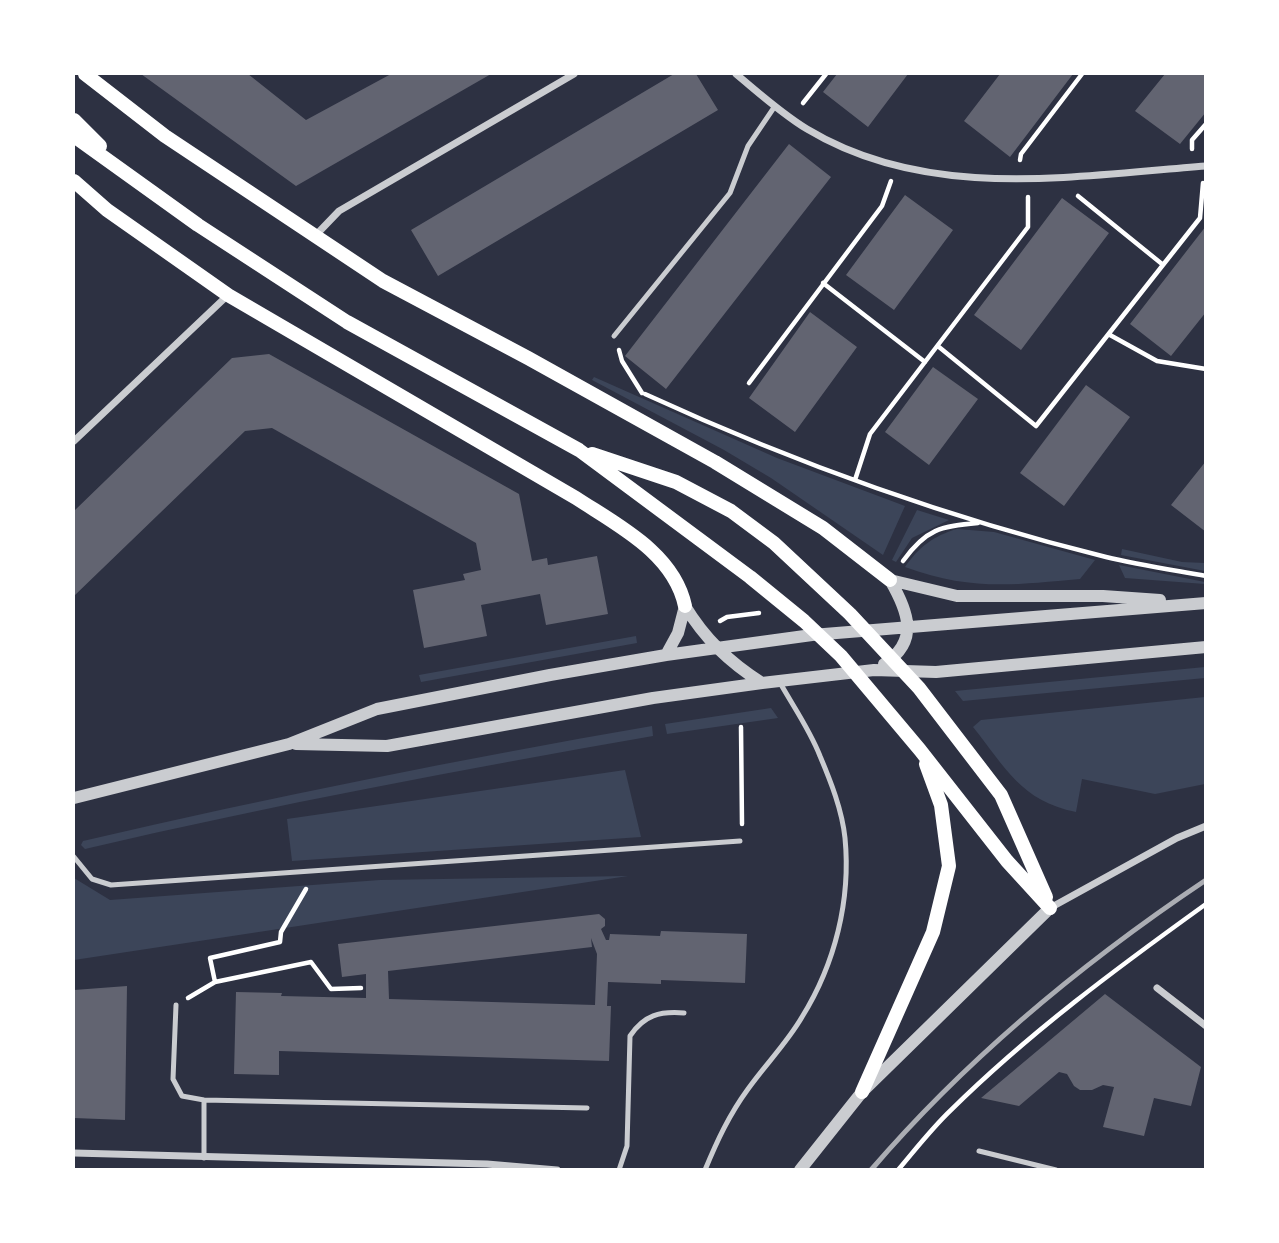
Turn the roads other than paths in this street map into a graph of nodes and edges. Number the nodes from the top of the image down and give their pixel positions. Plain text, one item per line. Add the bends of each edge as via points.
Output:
1 (85, 74) edge
2 (574, 74) edge
3 (736, 74) edge
4 (775, 106) junction
5 (74, 120) edge
6 (74, 136) edge
7 (1205, 166) edge
8 (125, 172) junction
9 (74, 181) edge
10 (314, 237) junction
11 (228, 295) junction
12 (614, 336) dead end
13 (74, 441) edge
14 (579, 450) junction
15 (890, 580) junction
16 (1202, 603) edge
17 (685, 606) junction
18 (908, 628) junction
19 (1206, 647) edge
20 (716, 648) junction
21 (666, 655) junction
22 (874, 670) junction
23 (779, 681) junction
24 (762, 683) junction
25 (289, 744) junction
26 (920, 750) junction
27 (74, 799) edge
28 (1206, 826) edge
29 (740, 841) road end
30 (74, 857) edge
31 (1050, 908) junction
32 (1157, 988) dead end
33 (176, 1005) road end
34 (684, 1013) dead end
35 (1206, 1026) edge
36 (862, 1092) junction
37 (204, 1100) junction
38 (587, 1108) dead end
39 (979, 1151) dead end
40 (74, 1153) edge
41 (204, 1158) junction
42 (557, 1170) edge
43 (619, 1170) edge
44 (705, 1170) edge
45 (800, 1170) edge
46 (1056, 1170) edge

1 - 10 main road via 165,136
2 - 10 street via 339,211
3 - 4 street
4 - 7 street via 849,150 895,166 955,177 1019,179
4 - 12 lane via 748,146 730,193
5 - 8 main road
6 - 8 main road
8 - 14 main road via 347,322
9 - 11 main road via 107,211
10 - 15 main road via 383,281 715,462 823,528
11 - 13 street
11 - 17 main road via 632,534 673,576
14 - 26 main road via 804,621 841,656
14 - 31 main road via 676,482 731,511 774,543 850,614 919,688 1001,795
15 - 16 street via 957,596 1103,596
15 - 18 street via 903,602
16 - 18 street
17 - 20 street
17 - 21 street
18 - 20 street
18 - 22 street via 906,642 892,659
19 - 22 street via 936,673
20 - 21 street
20 - 24 street
21 - 25 street via 401,703
22 - 23 street
23 - 24 street
23 - 44 lane via 819,753 835,795 845,836 843,907 822,982 802,1018 721,1130
24 - 25 street via 387,746
25 - 27 street
26 - 31 main road
26 - 36 main road via 941,805 949,866 933,932
28 - 31 street
29 - 30 lane via 111,886 92,878
31 - 36 street
32 - 35 street
33 - 37 lane via 173,1079 182,1096
34 - 43 lane via 652,1015 638,1023 630,1036 627,1146
36 - 45 street
37 - 38 lane
37 - 41 lane
39 - 46 lane
40 - 41 street
41 - 42 street via 487,1164

